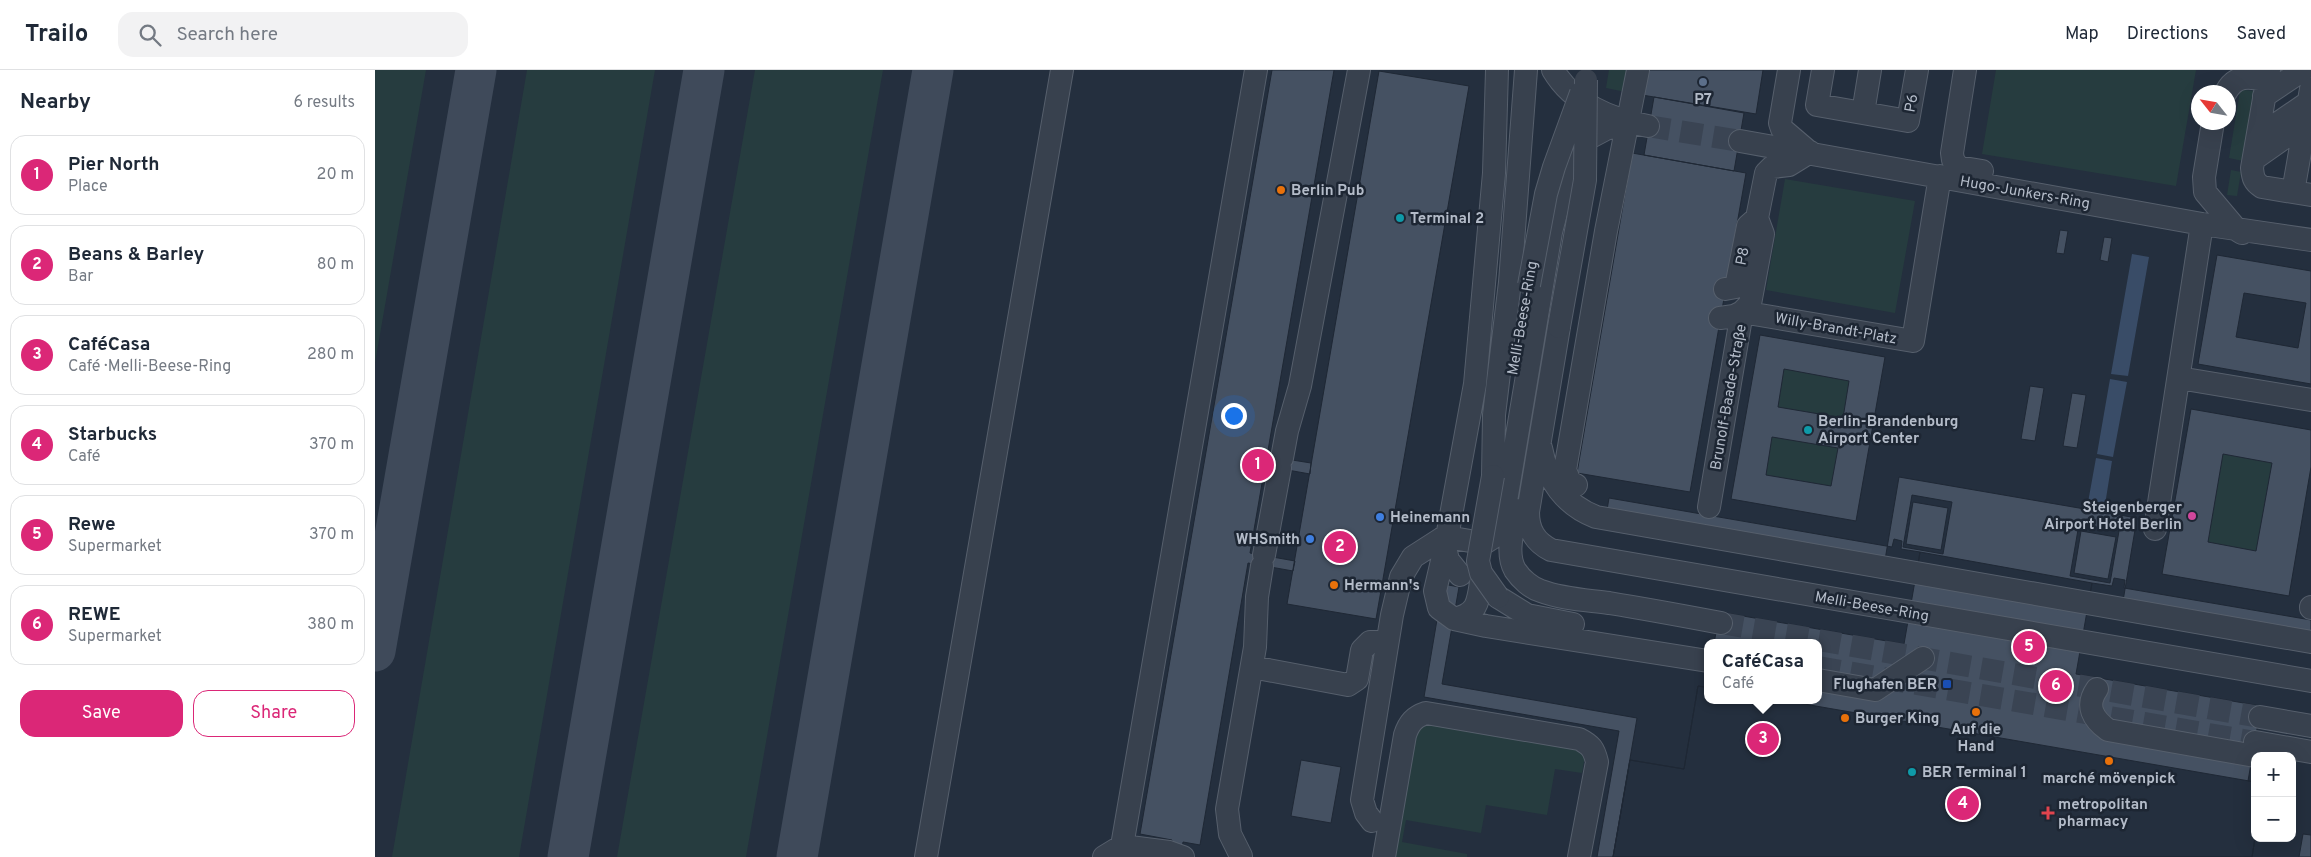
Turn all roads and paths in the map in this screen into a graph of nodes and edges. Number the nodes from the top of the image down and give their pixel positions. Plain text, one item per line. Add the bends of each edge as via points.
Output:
1 (1062, 70) edge
2 (1256, 70) edge
3 (1359, 70) edge
4 (1497, 70) edge
5 (1526, 70) edge
6 (1553, 70) edge
7 (1638, 70) edge
8 (1778, 70) edge
9 (1789, 70) edge
10 (1823, 70) edge
11 (1870, 70) edge
12 (1917, 70) edge
13 (1955, 70) edge
14 (1965, 70) edge
15 (2223, 70) edge
16 (2303, 70) edge
17 (1587, 75) edge
18 (2220, 85) edge
19 (2231, 85) edge
20 (2266, 92) edge
21 (2309, 104) edge
22 (1863, 113) junction
23 (1638, 124) junction
24 (2212, 130) edge
25 (2219, 130) edge
26 (1740, 141) junction
27 (1810, 152) junction
28 (2253, 159) junction
29 (1882, 166) junction
30 (1766, 173) junction
31 (1940, 176) junction
32 (2017, 190) junction
33 (2302, 194) edge
34 (2209, 197) junction
35 (1757, 218) junction
36 (2202, 224) junction
37 (2311, 228) edge
38 (2237, 230) junction
39 (2311, 240) edge
40 (2311, 252) edge
41 (1725, 289) dead end
42 (1742, 312) junction
43 (1720, 318) dead end
44 (2179, 378) junction
45 (2311, 400) edge
46 (1539, 435) junction
47 (1493, 476) junction
48 (1576, 484) dead end
49 (1709, 506) dead end
50 (2155, 529) dead end
51 (1446, 543) junction
52 (1480, 572) junction
53 (1460, 575) dead end
54 (1504, 585) dead end
55 (1542, 592) junction
56 (1454, 619) junction
57 (1721, 623) tunnel mouth
58 (1387, 642) junction
59 (2311, 642) edge
60 (1704, 646) edge
61 (1923, 658) dead end
62 (1704, 661) edge
63 (1251, 668) junction
64 (1822, 681) edge
65 (2311, 681) edge
66 (2097, 689) dead end
67 (2260, 718) tunnel mouth
68 (2311, 726) edge
69 (2255, 749) edge
70 (2311, 752) edge
71 (2296, 763) edge
72 (2311, 765) edge
73 (1372, 821) dead end
74 (1113, 851) edge
75 (926, 857) edge
76 (1183, 857) edge
77 (1240, 857) edge
78 (1257, 857) edge
79 (1384, 857) edge
80 (1579, 857) edge

1 - 75 street
2 - 74 street
3 - 63 street via 1300,386 1287,432 1263,561
4 - 51 street via 1495,173 1475,384
5 - 47 street via 1510,282 1495,416
6 - 23 street via 1565,86 1589,106 1603,114
7 - 23 street
8 - 26 street via 1769,120 1759,133
9 - 27 street via 1780,122 1782,129
10 - 22 street, P6 via 1817,105
11 - 22 street
12 - 22 street, P6 via 1908,120
13 - 29 street via 1944,139 1935,158
14 - 32 street via 1953,140 1953,160 1958,167 1993,173
15 - 18 street
16 - 20 street
17 - 46 street, Melli-Beese-Ring, bridge via 1585,180 1549,394
17 - 47 street, Melli-Beese-Ring, bridge via 1544,202
19 - 20 street via 2239,78
20 - 21 street
20 - 28 street
21 - 28 street
21 - 33 street
23 - 48 street via 1607,232 1565,470 1570,482
23 - 51 street via 1606,129 1587,139 1577,150 1551,232 1502,525 1497,534 1486,542
24 - 34 street via 2204,177 2205,192
25 - 34 street
26 - 27 street, Hugo-Junkers-Ring
26 - 30 street via 1756,156
27 - 29 street, Hugo-Junkers-Ring
27 - 30 street via 1789,165 1772,167
28 - 33 street via 2256,183
29 - 31 street, Hugo-Junkers-Ring
30 - 35 street, Brunolf-Baade-Straße
31 - 32 street, Hugo-Junkers-Ring
31 - 42 street, Willy-Brandt-Platz via 1913,341
32 - 36 street, Hugo-Junkers-Ring
34 - 38 street
35 - 41 street, P8 via 1748,226 1736,287
35 - 42 street, Brunolf-Baade-Straße via 1763,234 1750,304
36 - 38 street, Hugo-Junkers-Ring
36 - 44 street
37 - 38 street via 2265,220
38 - 39 street, Hugo-Junkers-Ring
38 - 40 street via 2258,242
42 - 43 street
42 - 49 street, Brunolf-Baade-Straße
44 - 45 street
44 - 50 street
46 - 55 street, Melli-Beese-Ring via 1524,471 1511,549 1515,569 1521,578
46 - 59 street via 1547,470 1559,492 1575,507 1596,517
46 - 65 street, Melli-Beese-Ring via 1528,520 1533,536 1551,550
47 - 52 street, Melli-Beese-Ring, bridge
51 - 53 street via 1448,560
51 - 56 street via 1435,591 1436,602
51 - 58 street via 1424,548 1413,557 1404,572 1396,593
52 - 56 street, Melli-Beese-Ring via 1478,604 1467,616
52 - 60 street, bridge via 1495,594 1527,615
54 - 55 street
55 - 57 street, Melli-Beese-Ring
56 - 62 street
58 - 63 street via 1370,642 1362,650 1357,678 1348,685
58 - 73 street via 1362,800 1365,813
61 - 64 street via 1875,690
63 - 77 street via 1227,809 1230,834
66 - 69 street via 2090,704 2091,712 2108,730
67 - 68 street
69 - 70 street
71 - 72 street
74 - 76 street via 1169,852
77 - 78 street
79 - 80 street via 1405,735 1417,716 1426,713 1579,739 1595,750 1597,762

